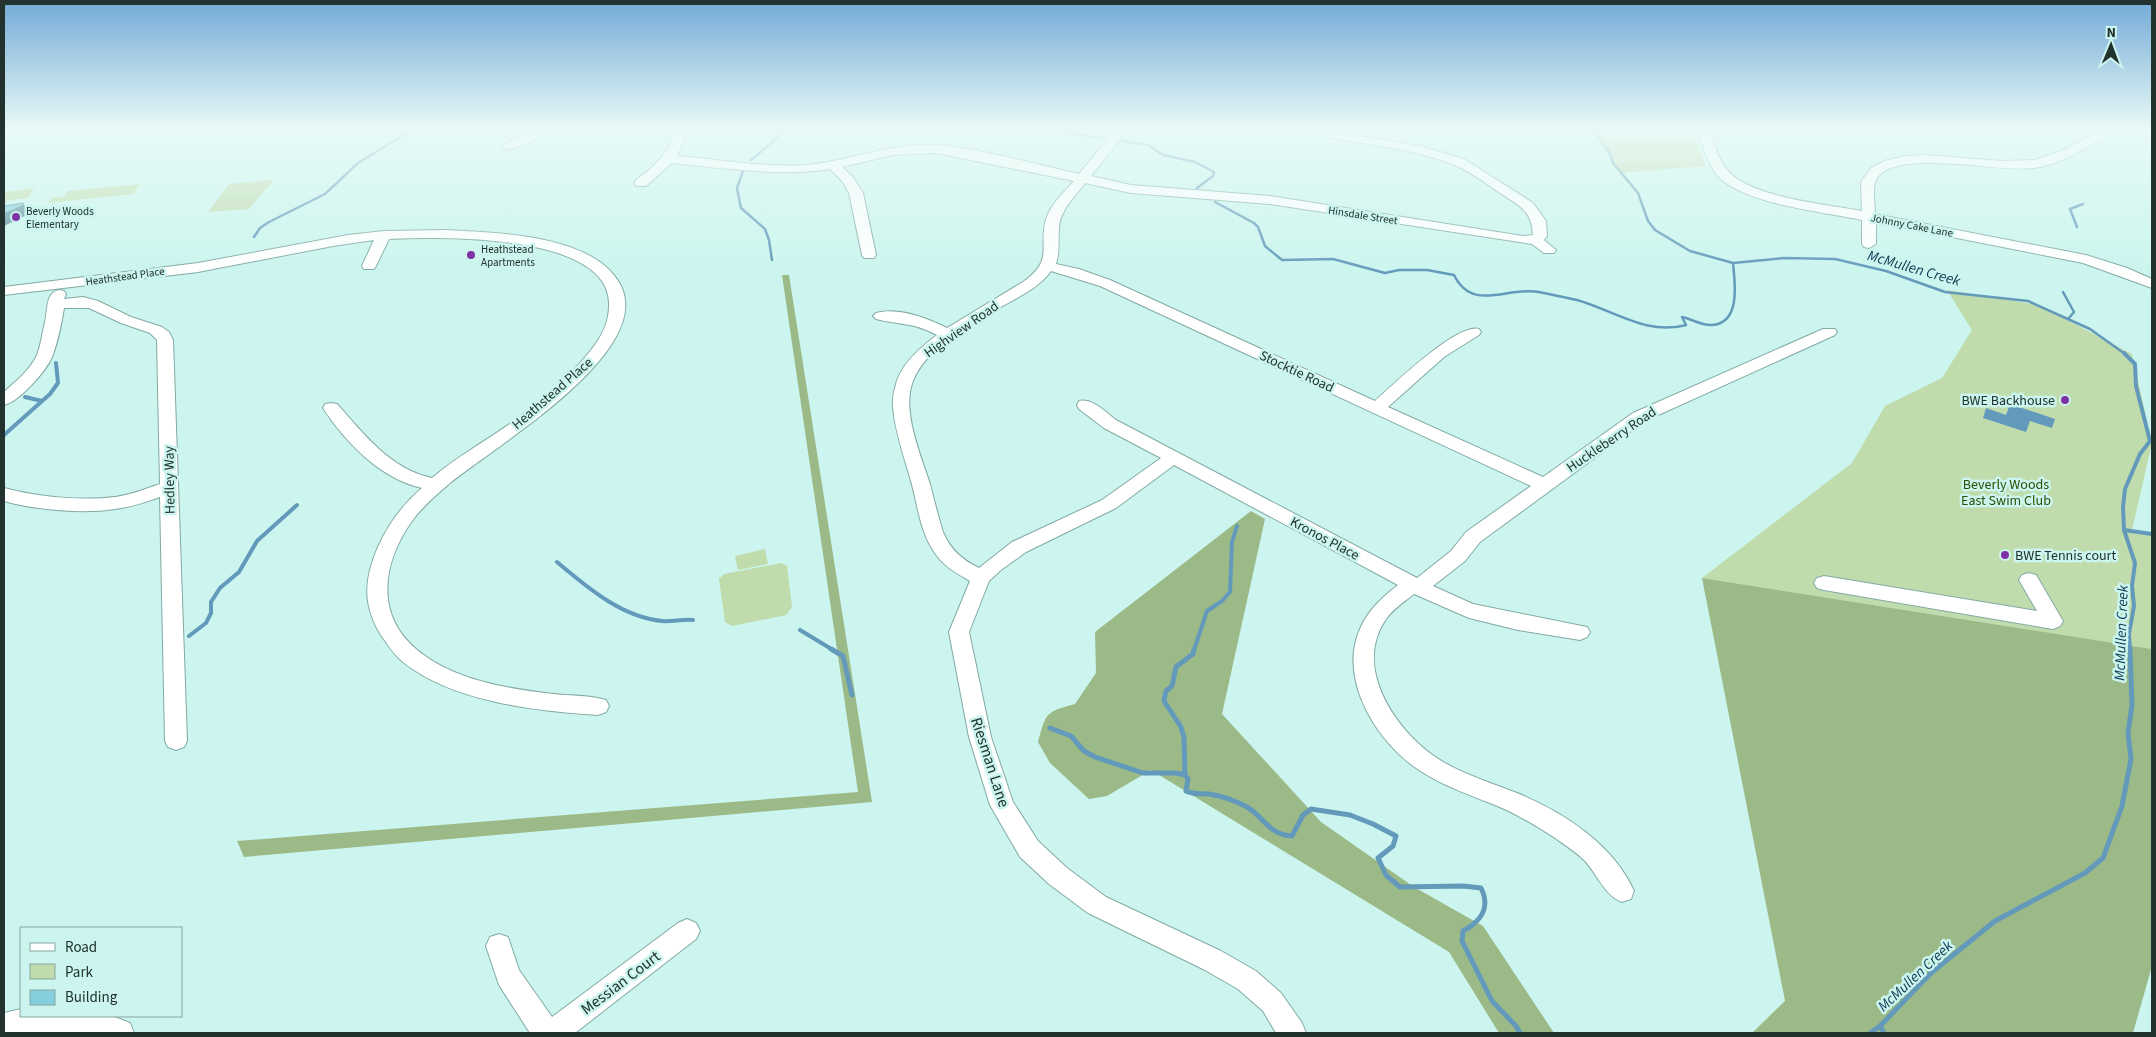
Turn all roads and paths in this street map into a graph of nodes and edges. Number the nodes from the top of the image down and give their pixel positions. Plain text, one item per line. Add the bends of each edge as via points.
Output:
1 (649, 176) edge
2 (844, 176) edge
3 (1065, 176) edge
4 (1084, 176) edge
5 (1484, 176) edge
6 (1728, 176) edge
7 (1870, 176) edge
8 (1081, 180) junction
9 (641, 183) dead end
10 (1868, 217) junction
11 (384, 235) junction
12 (1535, 240) junction
13 (1868, 244) dead end
14 (1549, 250) dead end
15 (869, 255) dead end
16 (246, 258) junction
17 (369, 266) dead end
18 (1047, 266) junction
19 (66, 284) junction
20 (2152, 284) edge
21 (4, 285) edge
22 (4, 292) edge
23 (55, 304) junction
24 (881, 316) dead end
25 (1473, 332) dead end
26 (1829, 332) dead end
27 (948, 335) junction
28 (4, 400) edge
29 (1085, 405) dead end
30 (331, 408) dead end
31 (1377, 408) junction
32 (1174, 457) junction
33 (435, 485) junction
34 (1544, 485) junction
35 (169, 487) junction
36 (4, 494) edge
37 (981, 578) junction
38 (2029, 580) dead end
39 (1824, 583) dead end
40 (1415, 586) junction
41 (1580, 632) dead end
42 (598, 706) dead end
43 (176, 740) dead end
44 (1622, 891) dead end
45 (687, 931) dead end
46 (499, 946) dead end
47 (4, 1026) edge
48 (120, 1033) edge
49 (546, 1033) edge
50 (553, 1033) edge
51 (1292, 1033) edge

1 - 9 street
2 - 15 street via 856,193
3 - 8 street, Hinsdale Street
4 - 8 street
5 - 12 street via 1528,206 1539,221 1540,236
6 - 10 street, Johnny Cake Lane via 1772,198
7 - 10 street
8 - 12 street, Hinsdale Street via 1156,192 1270,200
8 - 18 street via 1052,218 1052,254
10 - 13 street
10 - 20 street, Johnny Cake Lane via 2086,259
11 - 16 street, Heathstead Place
11 - 17 street
11 - 33 street, Heathstead Place via 465,235 556,248 593,264 609,278 616,290 615,322 597,354 532,415
12 - 14 street
16 - 19 street, Heathstead Place
16 - 21 street, Heathstead Place
18 - 27 street, Highview Road via 1023,289
18 - 31 street, Stocktie Road via 1105,283
19 - 22 street, Heathstead Place
19 - 23 street
23 - 28 street via 44,358 27,380
23 - 35 street, Hedley Way via 93,304 163,335
24 - 27 street via 906,318
25 - 31 street via 1438,354
26 - 34 street, Huckleberry Road via 1639,417
27 - 37 street, Highview Road via 915,363 903,386 901,408 934,536 948,559
29 - 32 street, Kronos Place via 1110,424
30 - 33 street via 388,468
31 - 34 street, Stocktie Road
32 - 37 street, Riesman Lane via 1109,504 1019,547
32 - 40 street, Kronos Place
33 - 42 street, Heathstead Place via 408,512 395,531 379,570 378,609 392,634 410,656 431,670 462,683 533,700
34 - 40 street, Huckleberry Road via 1473,537 1458,556
35 - 36 street via 128,500 99,504
35 - 43 street, Hedley Way
37 - 51 street, Riesman Lane via 959,632 980,737 1002,806 1029,849 1097,905 1247,980 1272,1002
38 - 39 street via 2053,621
40 - 41 street, Kronos Place via 1470,611
40 - 44 street, Huckleberry Road via 1379,614 1364,650 1363,669 1380,713 1404,744 1426,762 1462,783 1538,816 1591,852
45 - 50 street, Messian Court
46 - 49 street via 508,976
47 - 48 street via 70,1019 96,1023

